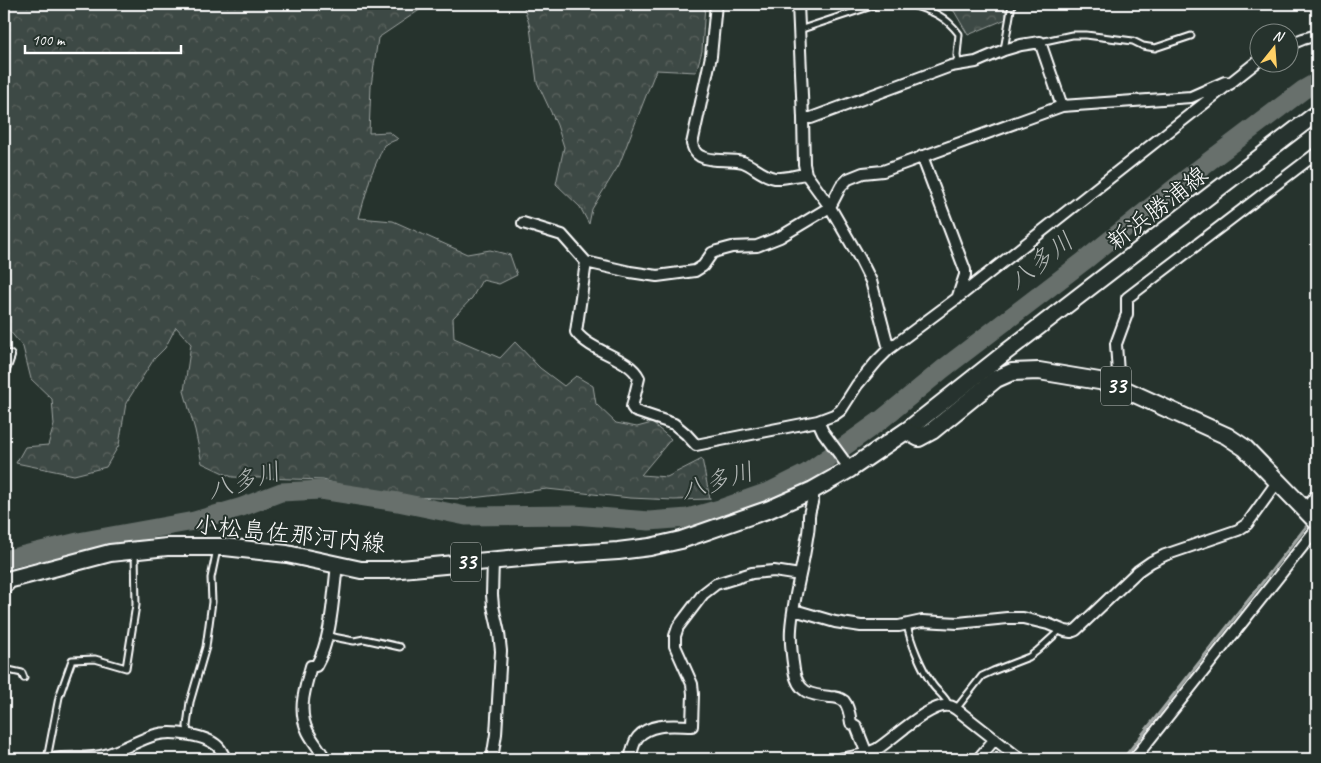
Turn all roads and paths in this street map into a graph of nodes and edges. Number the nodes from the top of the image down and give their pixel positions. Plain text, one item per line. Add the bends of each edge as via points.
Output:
1 (716, 4) edge
2 (798, 4) edge
3 (878, 4) edge
4 (909, 4) edge
5 (1012, 4) edge
6 (799, 30) junction
7 (1317, 35) edge
8 (1191, 36) dead end
9 (1298, 41) edge
10 (1040, 42) junction
11 (1004, 50) junction
12 (958, 64) junction
13 (1248, 69) edge
14 (1230, 84) junction
15 (1062, 106) junction
16 (1317, 113) edge
17 (803, 118) junction
18 (1317, 152) edge
19 (922, 156) junction
20 (806, 174) junction
21 (830, 208) junction
22 (523, 223) dead end
23 (586, 262) junction
24 (956, 299) junction
25 (889, 349) junction
26 (9, 356) dead end
27 (4, 370) edge
28 (1112, 385) junction
29 (818, 421) junction
30 (906, 431) junction
31 (848, 466) junction
32 (1278, 481) junction
33 (813, 490) junction
34 (1317, 494) edge
35 (1312, 517) edge
36 (1317, 528) edge
37 (218, 547) junction
38 (135, 550) junction
39 (493, 560) junction
40 (337, 565) junction
41 (800, 575) junction
42 (8, 580) edge
43 (4, 592) edge
44 (794, 610) junction
45 (907, 624) junction
46 (1060, 629) junction
47 (327, 636) junction
48 (400, 647) dead end
49 (4, 669) edge
50 (24, 678) dead end
51 (953, 707) junction
52 (188, 735) junction
53 (995, 739) junction
54 (867, 754) junction
55 (47, 759) edge
56 (52, 759) edge
57 (225, 759) edge
58 (325, 759) edge
59 (492, 759) edge
60 (630, 759) edge
61 (840, 759) edge
62 (978, 759) edge
63 (1020, 759) edge
64 (1134, 759) edge

1 - 20 street via 711,56 692,144 695,152 711,160 746,163 776,178
2 - 6 street
3 - 6 lane
4 - 12 lane via 933,12 951,24 959,34
5 - 11 lane
6 - 17 street
7 - 9 street
8 - 10 lane via 1155,48 1134,41 1072,34
10 - 11 street
10 - 15 street
11 - 12 street via 976,62
12 - 17 street via 811,118
13 - 14 street
14 - 15 street via 1225,82 1191,97
14 - 24 street
15 - 19 street
16 - 30 main road, 新浜勝浦線
17 - 20 street
18 - 28 street via 1127,298 1127,314 1116,344 1118,373
19 - 21 street via 883,171 863,173 848,179
19 - 24 street via 965,270
20 - 21 street
21 - 23 street via 766,244 732,247 712,253 695,271 657,276
21 - 25 street via 871,281
22 - 23 street via 562,235
23 - 29 street via 576,332 592,347 636,371 639,378 632,408 635,411 674,424 696,445
24 - 25 street
25 - 29 street via 857,385 841,410
26 - 27 street
28 - 30 main road, 33 via 1039,371 1012,372 996,379 924,436 919,438
28 - 32 main road, 33 via 1228,436
29 - 31 street
30 - 31 main road, 小松島佐那河内線 / 33
31 - 33 main road, 小松島佐那河内線 / 33
32 - 35 main road, 33
32 - 46 street via 1247,524 1151,562 1076,630
33 - 39 main road, 小松島佐那河内線 / 33 via 770,509 681,540 650,547
33 - 41 street
34 - 35 street
36 - 64 street
37 - 38 main road, 小松島佐那河内線 / 33
37 - 40 main road, 小松島佐那河内線 / 33 via 287,554
37 - 52 lane via 211,578 212,602 206,647 190,702 186,726
38 - 42 main road, 小松島佐那河内線 / 33 via 110,553
38 - 55 lane via 136,605 126,668 95,659 72,660 59,697
39 - 40 main road, 小松島佐那河内線 / 33 via 390,570 361,570
39 - 59 street via 492,595 501,651
40 - 47 street
41 - 44 street
41 - 60 street via 752,573 716,584 703,594 675,636 678,655 692,684 692,726 647,730 638,737
42 - 43 lane via 10,587
44 - 45 street via 861,626
44 - 54 street via 791,648 799,685 805,692 843,700
45 - 46 street via 1023,618
45 - 51 lane via 924,672
46 - 51 lane via 1029,657 982,676
47 - 48 lane via 354,642 364,639
47 - 58 street via 321,657 316,666 311,666 301,708 309,734
49 - 50 lane via 22,673
51 - 53 street
51 - 54 street via 943,706 923,715
52 - 56 street via 164,733 103,756
52 - 57 street via 210,740 220,748
53 - 62 street
53 - 63 street
54 - 61 street

